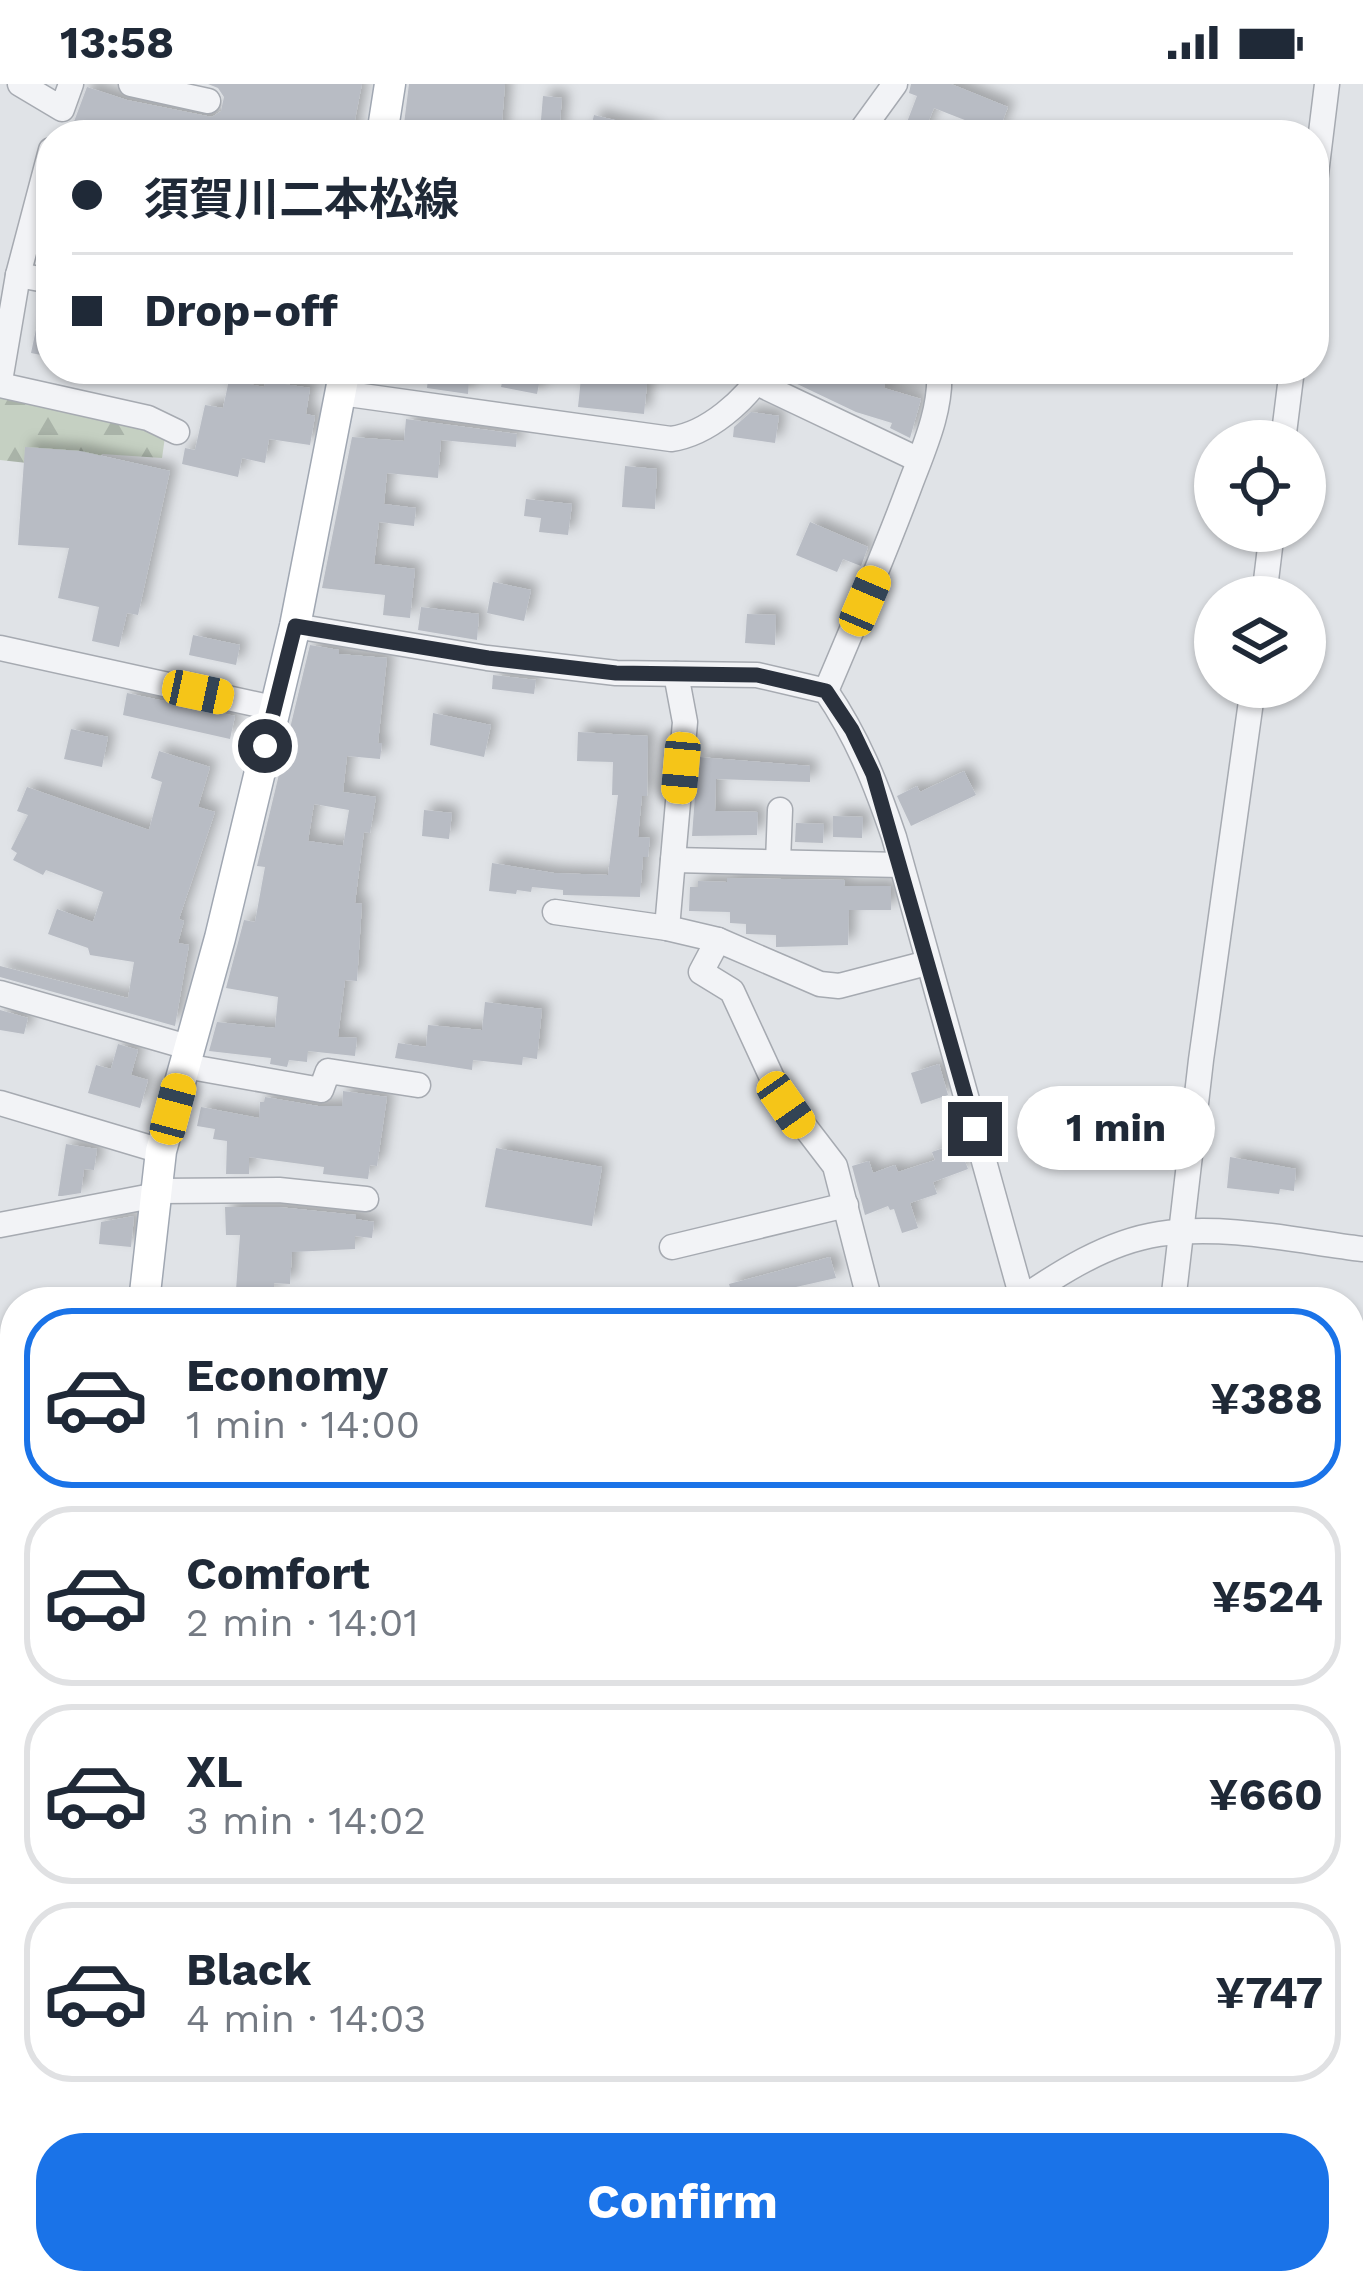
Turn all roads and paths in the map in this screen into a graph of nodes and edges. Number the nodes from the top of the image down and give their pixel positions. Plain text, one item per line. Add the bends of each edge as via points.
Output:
1 (20, 84) edge
2 (71, 84) edge
3 (131, 84) edge
4 (390, 84) edge
5 (896, 84) edge
6 (1328, 84) edge
7 (208, 101) dead end
8 (62, 110) junction
9 (59, 120) edge
10 (384, 120) edge
11 (869, 120) edge
12 (1323, 120) edge
13 (36, 249) edge
14 (18, 275) junction
15 (36, 278) edge
16 (0, 383) edge
17 (342, 384) edge
18 (360, 384) edge
19 (752, 384) edge
20 (776, 384) edge
21 (937, 384) edge
22 (1290, 384) edge
23 (1286, 420) edge
24 (177, 432) dead end
25 (920, 460) junction
26 (295, 626) junction
27 (0, 648) edge
28 (676, 674) junction
29 (826, 691) junction
30 (273, 707) junction
31 (1250, 708) edge
32 (780, 810) dead end
33 (673, 860) junction
34 (778, 862) junction
35 (901, 865) junction
36 (555, 912) dead end
37 (667, 928) junction
38 (718, 940) junction
39 (928, 963) junction
40 (0, 993) edge
41 (188, 1057) junction
42 (418, 1085) dead end
43 (0, 1103) edge
44 (161, 1151) junction
45 (158, 1193) junction
46 (366, 1199) dead end
47 (846, 1205) junction
48 (0, 1225) edge
49 (1182, 1232) junction
50 (672, 1247) dead end
51 (1363, 1249) edge
52 (140, 1287) edge
53 (866, 1287) edge
54 (1016, 1287) edge
55 (1041, 1287) edge
56 (1176, 1287) edge

1 - 8 street
2 - 8 street
3 - 7 street
4 - 10 main road
5 - 11 street
6 - 12 street
8 - 9 street
13 - 14 street
14 - 15 street
14 - 16 street
16 - 24 street
17 - 26 main road
18 - 19 street via 671,439 707,426
20 - 25 street
21 - 25 street
22 - 23 street
25 - 29 street
26 - 28 street via 488,658
26 - 30 main road
27 - 30 street
28 - 29 street via 757,675
28 - 33 street via 686,722
29 - 35 street via 873,774
30 - 41 main road
31 - 49 street
32 - 34 street
33 - 34 street
33 - 37 street
34 - 35 street
35 - 39 street
36 - 37 street
37 - 38 street
38 - 39 street via 839,986
38 - 47 street via 701,972 732,992 779,1093 835,1166
39 - 54 street
40 - 41 street
41 - 42 street via 321,1090 328,1071
41 - 44 main road
43 - 44 street
44 - 45 main road
45 - 46 street via 280,1190
45 - 48 street
45 - 52 main road
47 - 50 street
47 - 53 street
49 - 51 street
49 - 55 street via 1119,1245
49 - 56 street

